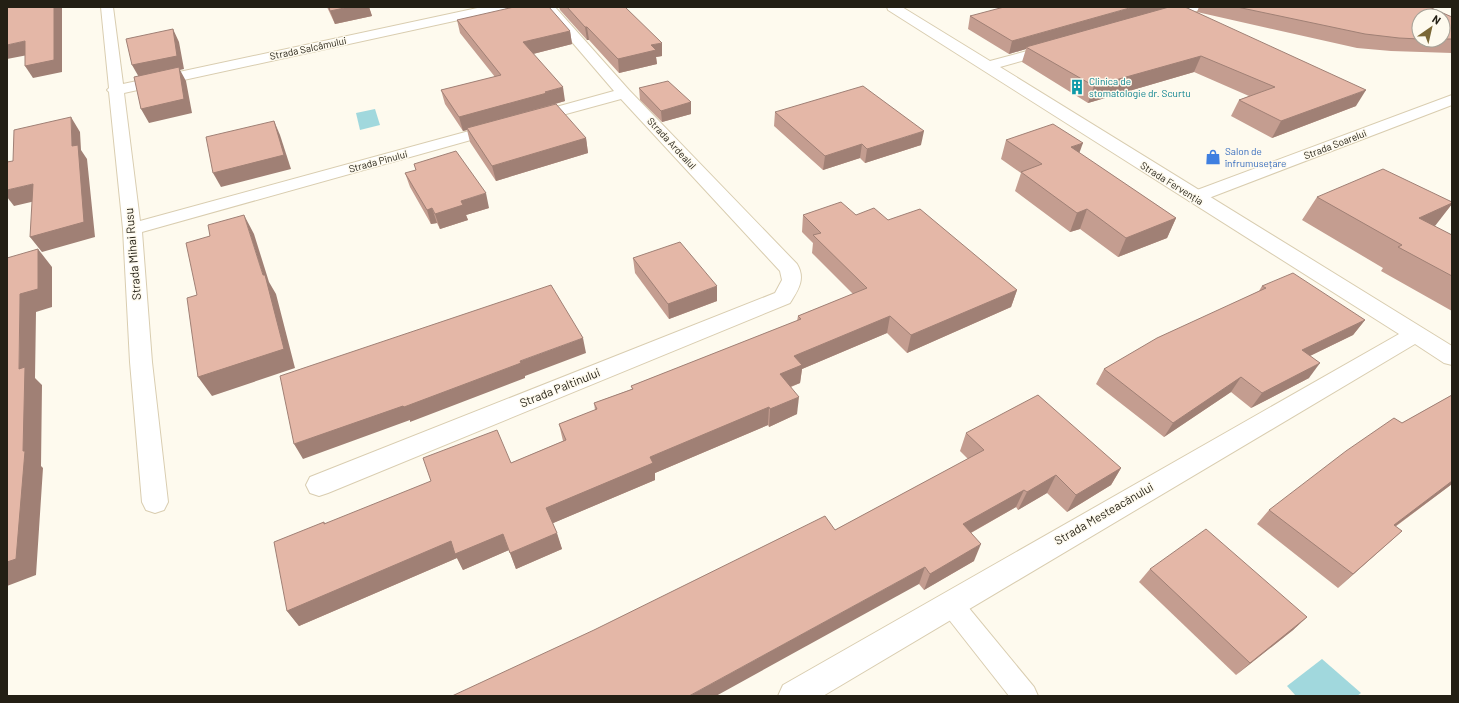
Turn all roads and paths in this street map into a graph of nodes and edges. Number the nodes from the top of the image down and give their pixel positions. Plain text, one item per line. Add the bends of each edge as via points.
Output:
1 (107, 7) edge
2 (500, 7) edge
3 (548, 7) edge
4 (893, 7) edge
5 (1195, 7) edge
6 (1149, 20) edge
7 (1064, 45) edge
8 (988, 66) junction
9 (115, 90) junction
10 (624, 93) junction
11 (1452, 100) edge
12 (1195, 197) junction
13 (132, 229) junction
14 (792, 280) joint
15 (1415, 334) junction
16 (1452, 357) edge
17 (318, 485) dead end
18 (155, 502) dead end
19 (950, 604) junction
20 (794, 696) edge
21 (1025, 696) edge

1 - 9 street, Strada Mihai Rusu
2 - 9 street, Strada Salcâmului
3 - 10 street, Strada Ardealul
4 - 8 street, Strada Fervenția
5 - 6 street
7 - 8 street
8 - 12 street, Strada Fervenția
9 - 13 street, Strada Mihai Rusu
10 - 13 street, Strada Pinului
10 - 14 street, Strada Ardealul via 790,269
11 - 12 street, Strada Soarelui
12 - 15 street, Strada Fervenția
13 - 18 street, Strada Mihai Rusu via 141,362
14 - 17 street, Strada Paltinului via 784,298
15 - 16 street, Strada Fervenția
15 - 19 street, Strada Mesteacănului
19 - 20 street, Strada Mesteacănului
19 - 21 lane

